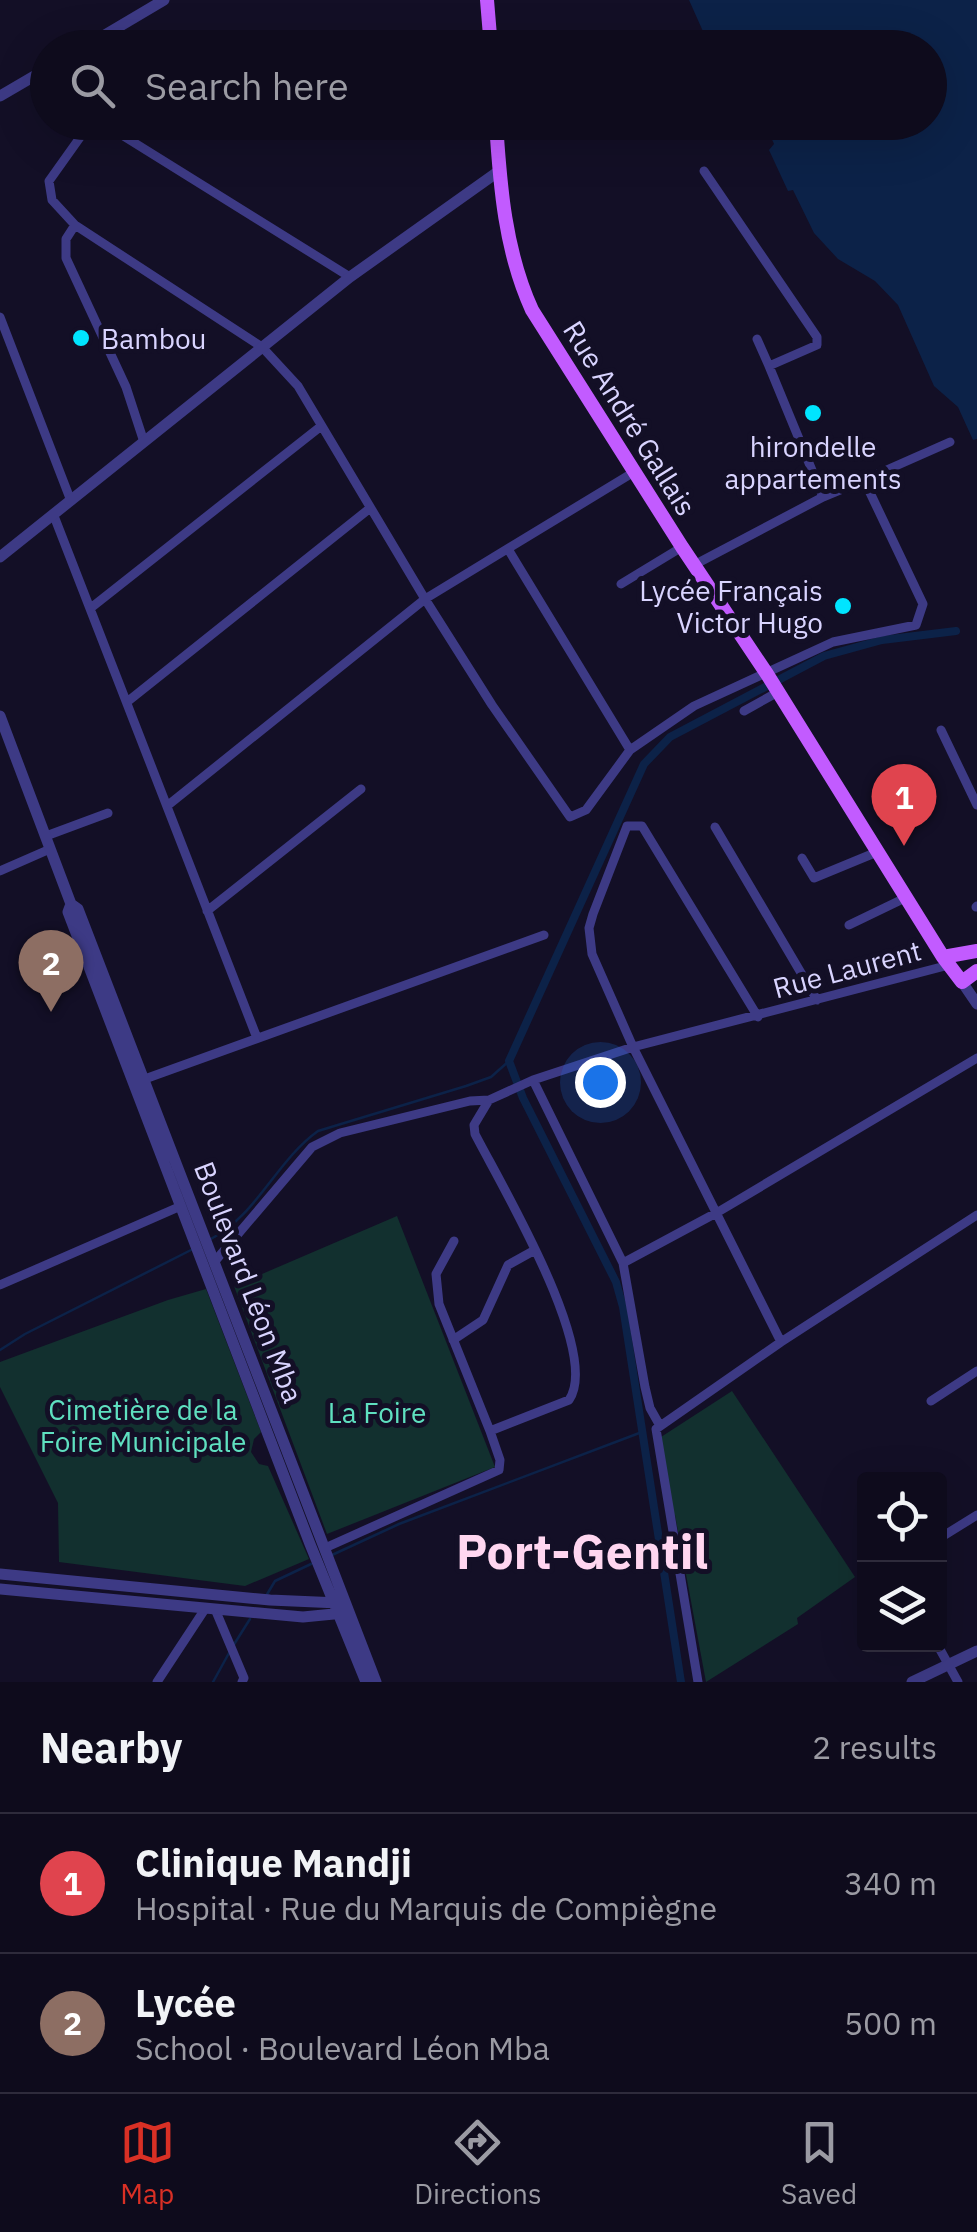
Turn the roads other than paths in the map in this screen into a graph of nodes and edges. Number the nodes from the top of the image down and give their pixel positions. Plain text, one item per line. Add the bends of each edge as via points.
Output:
1 (164, 0) edge
2 (487, 0) edge
3 (113, 30) edge
4 (490, 30) edge
5 (30, 80) edge
6 (0, 96) edge
7 (79, 140) edge
8 (130, 140) edge
9 (497, 140) edge
10 (498, 171) junction
11 (704, 171) dead end
12 (76, 225) junction
13 (350, 277) junction
14 (0, 316) edge
15 (757, 339) dead end
16 (262, 347) junction
17 (769, 366) junction
18 (320, 426) junction
19 (144, 442) junction
20 (950, 442) dead end
21 (634, 472) junction
22 (864, 480) junction
23 (822, 496) junction
24 (71, 501) junction
25 (369, 509) junction
26 (54, 516) junction
27 (682, 547) junction
28 (508, 549) junction
29 (0, 557) edge
30 (694, 565) junction
31 (621, 584) dead end
32 (424, 599) junction
33 (92, 607) junction
34 (772, 682) junction
35 (127, 702) junction
36 (744, 711) dead end
37 (0, 716) edge
38 (940, 730) dead end
39 (630, 750) junction
40 (360, 789) dead end
41 (977, 805) edge
42 (167, 806) junction
43 (108, 812) dead end
44 (715, 827) dead end
45 (46, 836) junction
46 (50, 849) junction
47 (877, 852) junction
48 (802, 858) dead end
49 (0, 871) edge
50 (904, 898) junction
51 (207, 911) junction
52 (849, 925) dead end
53 (544, 935) dead end
54 (977, 951) edge
55 (946, 961) junction
56 (977, 971) edge
57 (962, 982) junction
58 (817, 1000) junction
59 (977, 1004) edge
60 (758, 1016) junction
61 (257, 1038) junction
62 (634, 1047) junction
63 (977, 1058) edge
64 (530, 1081) junction
65 (140, 1082) junction
66 (489, 1100) junction
67 (463, 1103) junction
68 (474, 1125) junction
69 (181, 1206) junction
70 (718, 1212) junction
71 (977, 1215) edge
72 (454, 1241) dead end
73 (534, 1250) junction
74 (216, 1260) junction
75 (623, 1264) junction
76 (0, 1285) edge
77 (453, 1340) junction
78 (782, 1342) junction
79 (977, 1371) edge
80 (931, 1401) dead end
81 (660, 1424) junction
82 (490, 1431) junction
83 (977, 1515) edge
84 (947, 1534) edge
85 (323, 1561) junction
86 (0, 1574) edge
87 (0, 1589) edge
88 (256, 1608) junction
89 (342, 1608) junction
90 (210, 1609) junction
91 (304, 1610) junction
92 (346, 1632) junction
93 (977, 1651) edge
94 (941, 1652) edge
95 (948, 1664) junction
96 (157, 1682) edge
97 (242, 1682) edge
98 (366, 1682) edge
99 (376, 1682) edge
100 (698, 1682) edge
101 (912, 1682) edge
102 (958, 1682) edge

1 - 3 street
2 - 4 main road
5 - 6 street
7 - 12 street via 49,181 52,200
8 - 13 street
9 - 10 main road, Rue André Gallais
10 - 13 street
10 - 21 main road, Rue André Gallais via 524,291
11 - 17 street via 817,337 817,345
12 - 16 street
12 - 19 street via 66,239 66,258
13 - 16 street
14 - 24 street
15 - 17 street
16 - 18 street via 298,386
16 - 19 street
17 - 23 street
18 - 25 street
18 - 33 street
19 - 24 street
20 - 22 street
21 - 27 main road, Rue André Gallais
21 - 28 street
22 - 23 street
22 - 34 street via 923,604 920,620 832,642
23 - 30 street
24 - 26 street
25 - 32 street
25 - 35 street
26 - 29 street
26 - 33 street
27 - 30 main road, Rue André Gallais
27 - 31 street
28 - 32 street
28 - 39 street
30 - 34 main road, Rue André Gallais
32 - 39 street via 570,817 586,810
32 - 42 street
33 - 35 street
34 - 36 street
34 - 39 street via 694,706
34 - 47 main road, Rue André Gallais
35 - 42 street
37 - 45 street, Boulevard Léon Mba
38 - 41 street
40 - 51 street
42 - 51 street
43 - 45 street
44 - 58 street
45 - 46 street, Boulevard Léon Mba
46 - 49 street
46 - 65 street, Boulevard Léon Mba via 71,904 68,912
47 - 48 street via 814,878
47 - 50 main road, Rue André Gallais
50 - 52 street
50 - 55 main road, Rue André Gallais
51 - 61 street
53 - 61 street
54 - 55 main road
55 - 57 main road, Rue André Gallais
55 - 58 street, Rue Laurent
56 - 57 main road
57 - 59 street
58 - 60 street, Rue Laurent
60 - 62 street, Rue Laurent
60 - 62 street via 642,826 627,826 589,928 592,954
61 - 65 street
62 - 64 street, Rue Laurent
62 - 70 street
63 - 70 street
64 - 66 street, Rue Laurent
64 - 75 street
65 - 69 street, Boulevard Léon Mba
65 - 74 street, Boulevard Léon Mba
66 - 67 street, Rue Laurent
66 - 68 street
67 - 68 street
67 - 74 street, Rue Laurent via 312,1146
68 - 73 street
69 - 76 street
69 - 85 street, Boulevard Léon Mba
70 - 75 street
70 - 78 street
71 - 78 street
72 - 77 street via 436,1282
73 - 77 street via 508,1266 483,1320
73 - 82 street via 560,1300 575,1389 569,1400
74 - 85 street, Boulevard Léon Mba
75 - 81 street via 645,1387
77 - 82 street
78 - 81 street
79 - 80 street
81 - 100 street via 655,1435
82 - 85 street via 501,1466 495,1475
83 - 84 street
85 - 89 street, Boulevard Léon Mba
85 - 91 street via 318,1594
86 - 88 street
87 - 90 street
88 - 90 street
88 - 91 street
88 - 91 street via 270,1600
89 - 91 street
89 - 92 street, Boulevard Léon Mba
89 - 99 street, Boulevard Léon Mba
90 - 96 street
90 - 97 street
91 - 92 street
92 - 98 street, Boulevard Léon Mba
93 - 95 street
94 - 95 street
95 - 101 street
95 - 102 street

